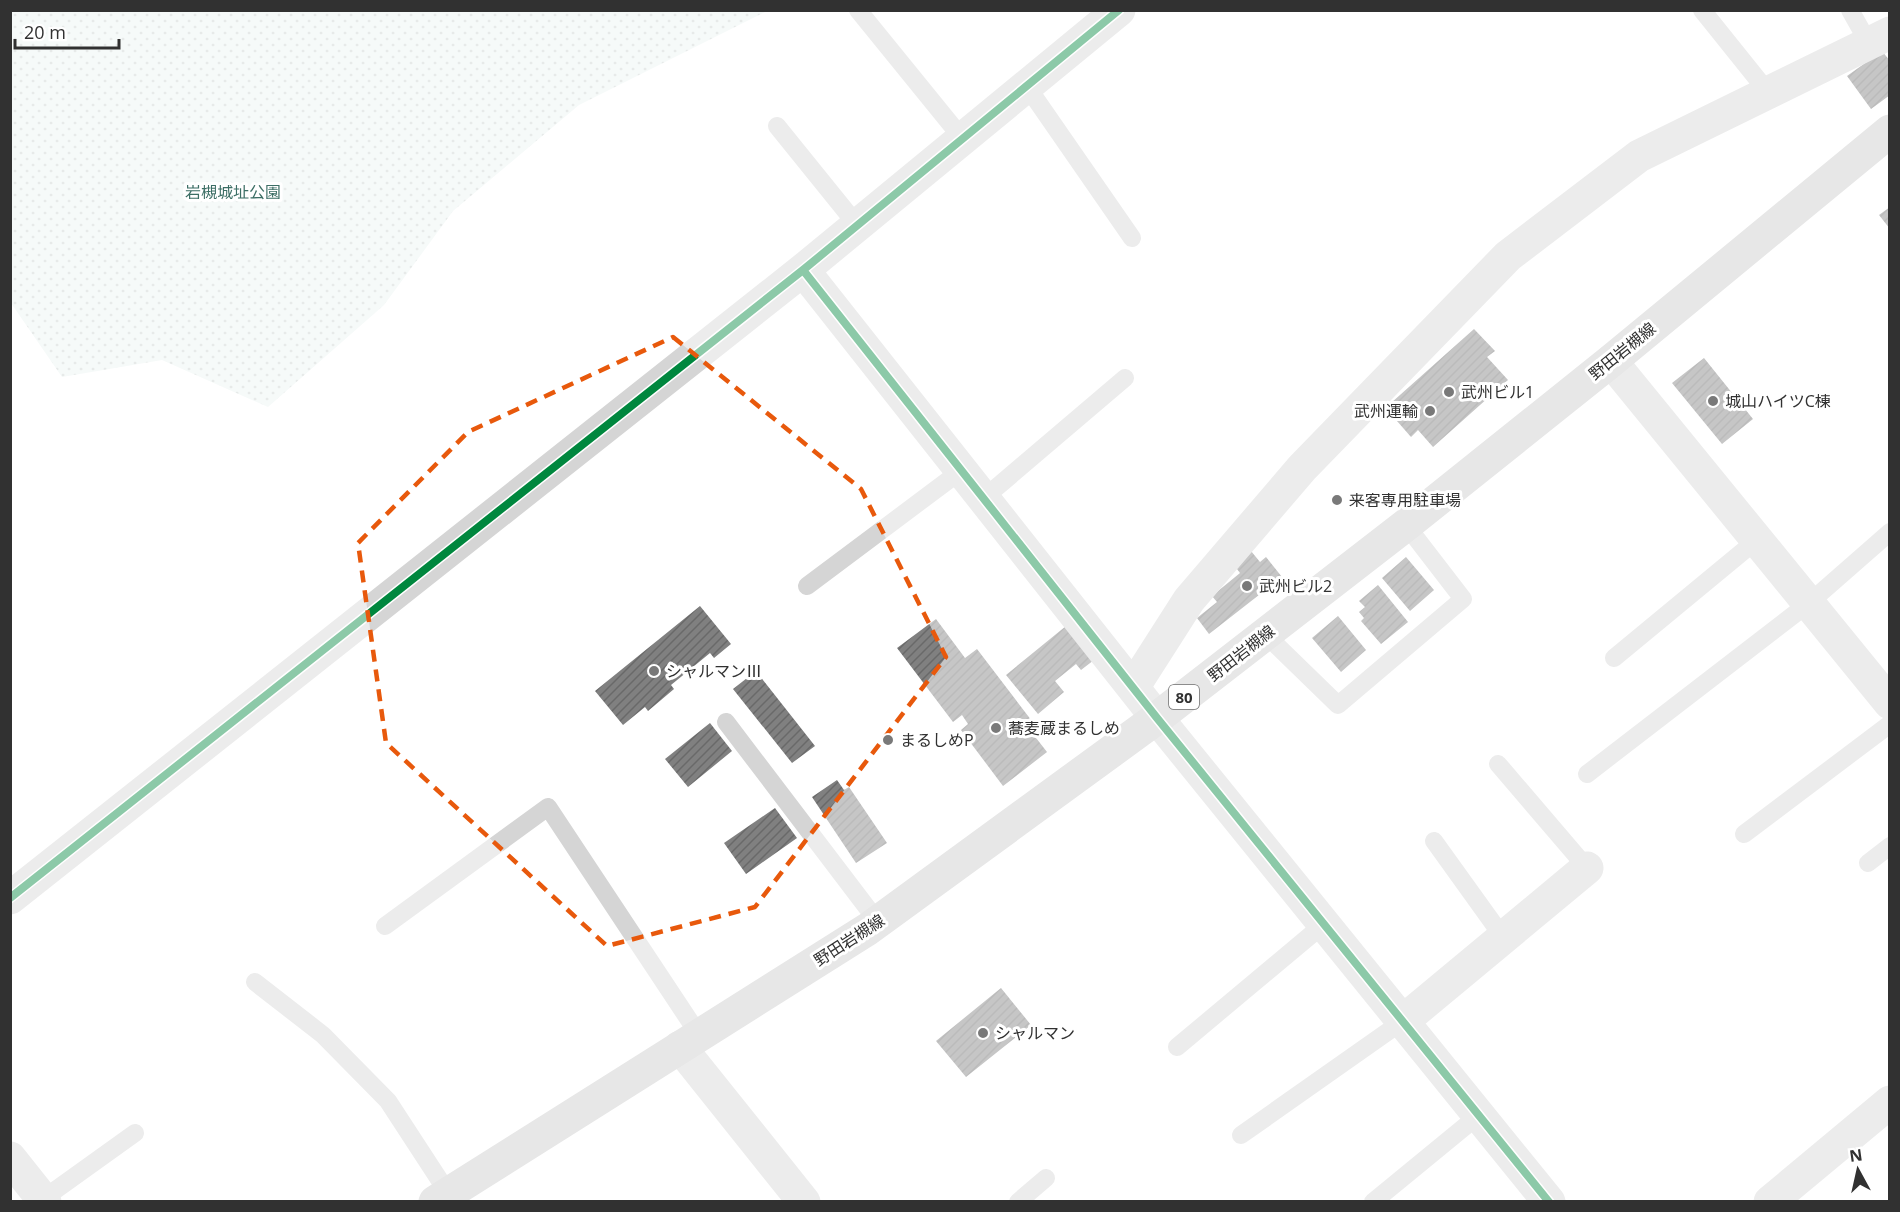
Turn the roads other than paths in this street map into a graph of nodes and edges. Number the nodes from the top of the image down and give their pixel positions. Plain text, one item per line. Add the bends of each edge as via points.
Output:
1 (858, 10) edge
2 (1119, 10) edge
3 (1702, 10) edge
4 (1850, 10) edge
5 (1879, 38) edge
6 (1026, 85) junction
7 (1767, 91) junction
8 (777, 126) dead end
9 (1890, 131) edge
10 (962, 138) junction
11 (857, 225) junction
12 (1132, 238) dead end
13 (803, 270) junction
14 (1611, 361) junction
15 (1125, 378) dead end
16 (962, 470) junction
17 (984, 498) junction
18 (1406, 525) junction
19 (1890, 532) edge
20 (1758, 539) junction
21 (807, 586) dead end
22 (1809, 603) junction
23 (1265, 634) junction
24 (1614, 658) dead end
25 (1134, 686) junction
26 (1890, 703) edge
27 (1157, 718) junction
28 (726, 722) dead end
29 (1890, 724) edge
30 (1498, 764) dead end
31 (1587, 774) dead end
32 (1744, 834) dead end
33 (1434, 841) dead end
34 (1890, 846) edge
35 (1868, 863) dead end
36 (1587, 868) joint
37 (10, 898) edge
38 (878, 922) junction
39 (1324, 924) junction
40 (385, 926) dead end
41 (1503, 937) junction
42 (255, 982) dead end
43 (1403, 1021) junction
44 (690, 1041) junction
45 (1177, 1047) dead end
46 (1890, 1102) edge
47 (1479, 1115) junction
48 (135, 1133) dead end
49 (1242, 1135) dead end
50 (10, 1158) edge
51 (1046, 1178) dead end
52 (442, 1197) edge
53 (44, 1200) edge
54 (804, 1202) edge
55 (1017, 1202) edge
56 (1373, 1202) edge
57 (1549, 1202) edge
58 (1770, 1202) edge

1 - 10 lane
2 - 6 street
3 - 7 lane
4 - 5 lane
5 - 7 street
6 - 10 street
6 - 12 lane
7 - 25 street via 1639,156 1508,256 1302,468 1189,600
8 - 11 lane
9 - 14 main road, 野田岩槻線 / 80
10 - 11 street
11 - 13 street
13 - 16 street
13 - 37 street
14 - 18 main road, 野田岩槻線 / 80
14 - 20 street
15 - 17 lane
16 - 17 street
16 - 21 lane
17 - 25 street
18 - 23 main road, 野田岩槻線 / 80
18 - 23 lane via 1463,599 1338,705
19 - 22 lane
20 - 22 street
20 - 24 lane
22 - 26 street
22 - 31 lane
23 - 27 main road, 野田岩槻線 / 80
25 - 27 street
27 - 38 main road, 野田岩槻線 / 80
27 - 39 street
28 - 38 lane
29 - 32 lane
30 - 36 lane
33 - 41 lane
34 - 35 lane
36 - 41 street
38 - 44 main road, 野田岩槻線 / 80
39 - 43 street
39 - 45 lane
40 - 44 lane via 548,807
41 - 43 street
42 - 52 lane via 322,1035 388,1101
43 - 47 street
43 - 49 lane
44 - 52 main road, 野田岩槻線 / 80
44 - 54 street
46 - 58 street
47 - 56 lane
47 - 57 street
48 - 53 lane
50 - 53 street
51 - 55 lane

